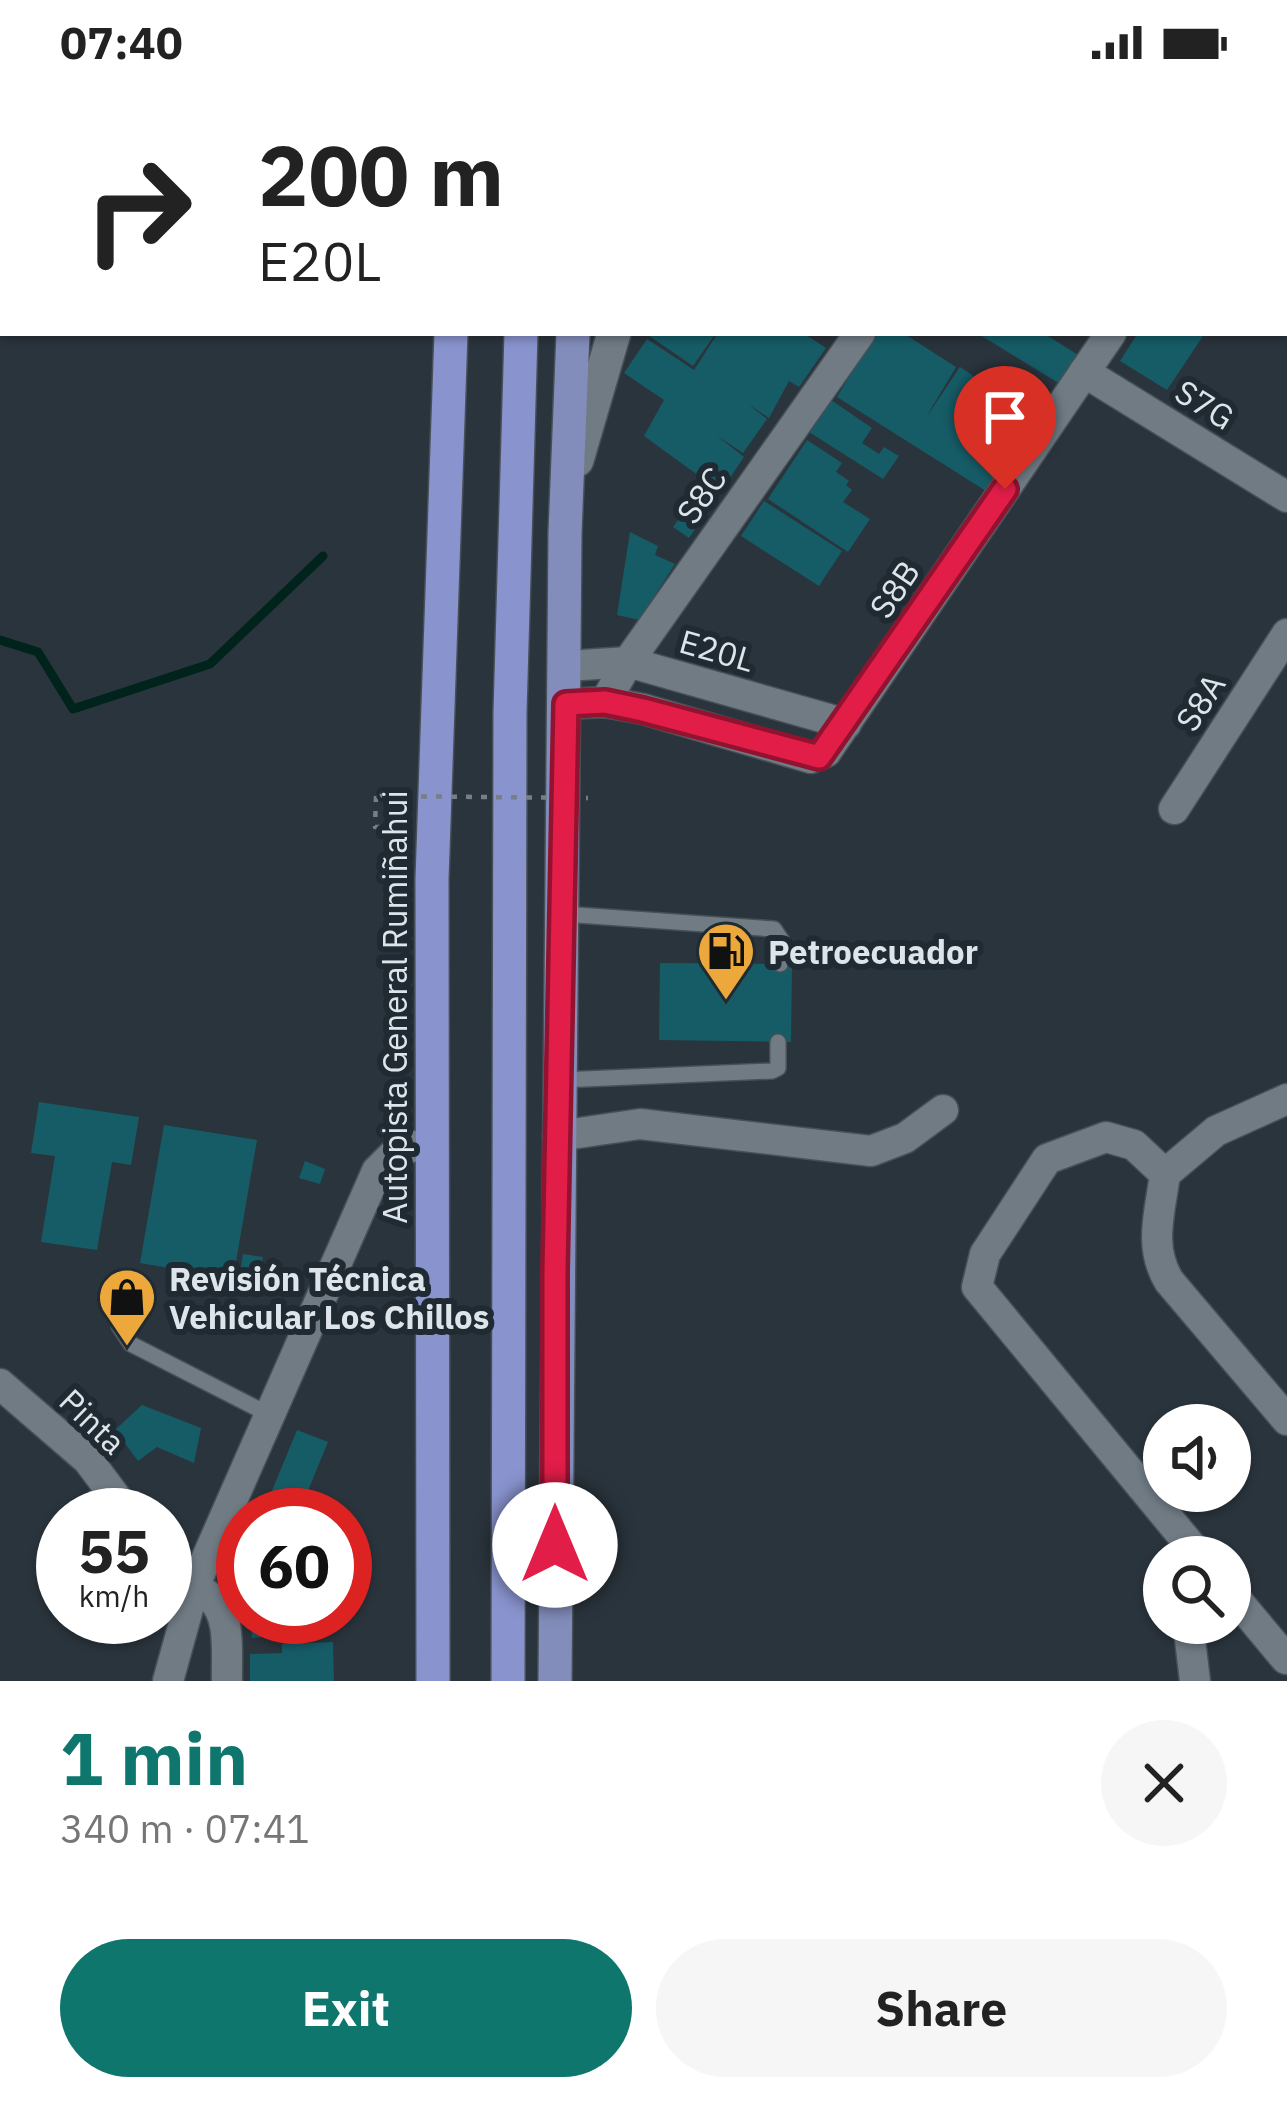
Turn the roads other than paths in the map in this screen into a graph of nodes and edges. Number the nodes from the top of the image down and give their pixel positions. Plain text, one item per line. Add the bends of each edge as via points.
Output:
1 (451, 336) edge
2 (521, 336) edge
3 (573, 336) edge
4 (613, 336) edge
5 (858, 336) edge
6 (1109, 336) edge
7 (1084, 372) junction
8 (1287, 497) edge
9 (565, 532) junction
10 (1287, 634) edge
11 (628, 662) junction
12 (567, 666) junction
13 (605, 702) junction
14 (566, 704) junction
15 (846, 724) junction
16 (1174, 809) dead end
17 (563, 914) junction
18 (779, 964) dead end
19 (778, 1042) dead end
20 (558, 1080) junction
21 (1287, 1099) edge
22 (943, 1110) dead end
23 (558, 1136) junction
24 (431, 1143) junction
25 (1165, 1174) junction
26 (123, 1282) dead end
27 (0, 1384) edge
28 (268, 1414) junction
29 (1287, 1420) edge
30 (109, 1488) edge
31 (1183, 1536) edge
32 (194, 1588) junction
33 (1251, 1617) edge
34 (1191, 1644) edge
35 (1286, 1659) edge
36 (168, 1681) edge
37 (227, 1681) edge
38 (433, 1681) edge
39 (508, 1681) edge
40 (555, 1681) edge
41 (1196, 1681) edge

1 - 24 highway, Autopista General Rumiñahui
2 - 39 highway via 510,713
3 - 9 main road
4 - 9 street via 580,442
5 - 11 street, S8C
6 - 7 street, S8B
7 - 8 street, S7G
7 - 15 street, S8B
9 - 12 main road
10 - 16 street, S8A
11 - 12 street, E20L
11 - 13 street, S8C
11 - 15 street, E20L
12 - 14 main road
13 - 14 street
13 - 15 street, S8B via 811,758 826,752
14 - 17 main road
17 - 18 lane via 774,929 782,941
17 - 20 main road
19 - 20 lane via 772,1071
20 - 23 main road
21 - 25 street via 1216,1131
22 - 23 street via 871,1151 640,1124
23 - 40 main road
24 - 28 street via 398,1150 377,1171
24 - 38 highway, Autopista General Rumiñahui
25 - 29 street via 1157,1261
25 - 31 street via 1133,1145 1106,1136 1047,1160 986,1253 976,1286
26 - 28 lane via 118,1326 130,1344
27 - 30 street, Pinta
28 - 32 street
32 - 36 street
32 - 37 street via 223,1615
33 - 35 street
34 - 41 street

